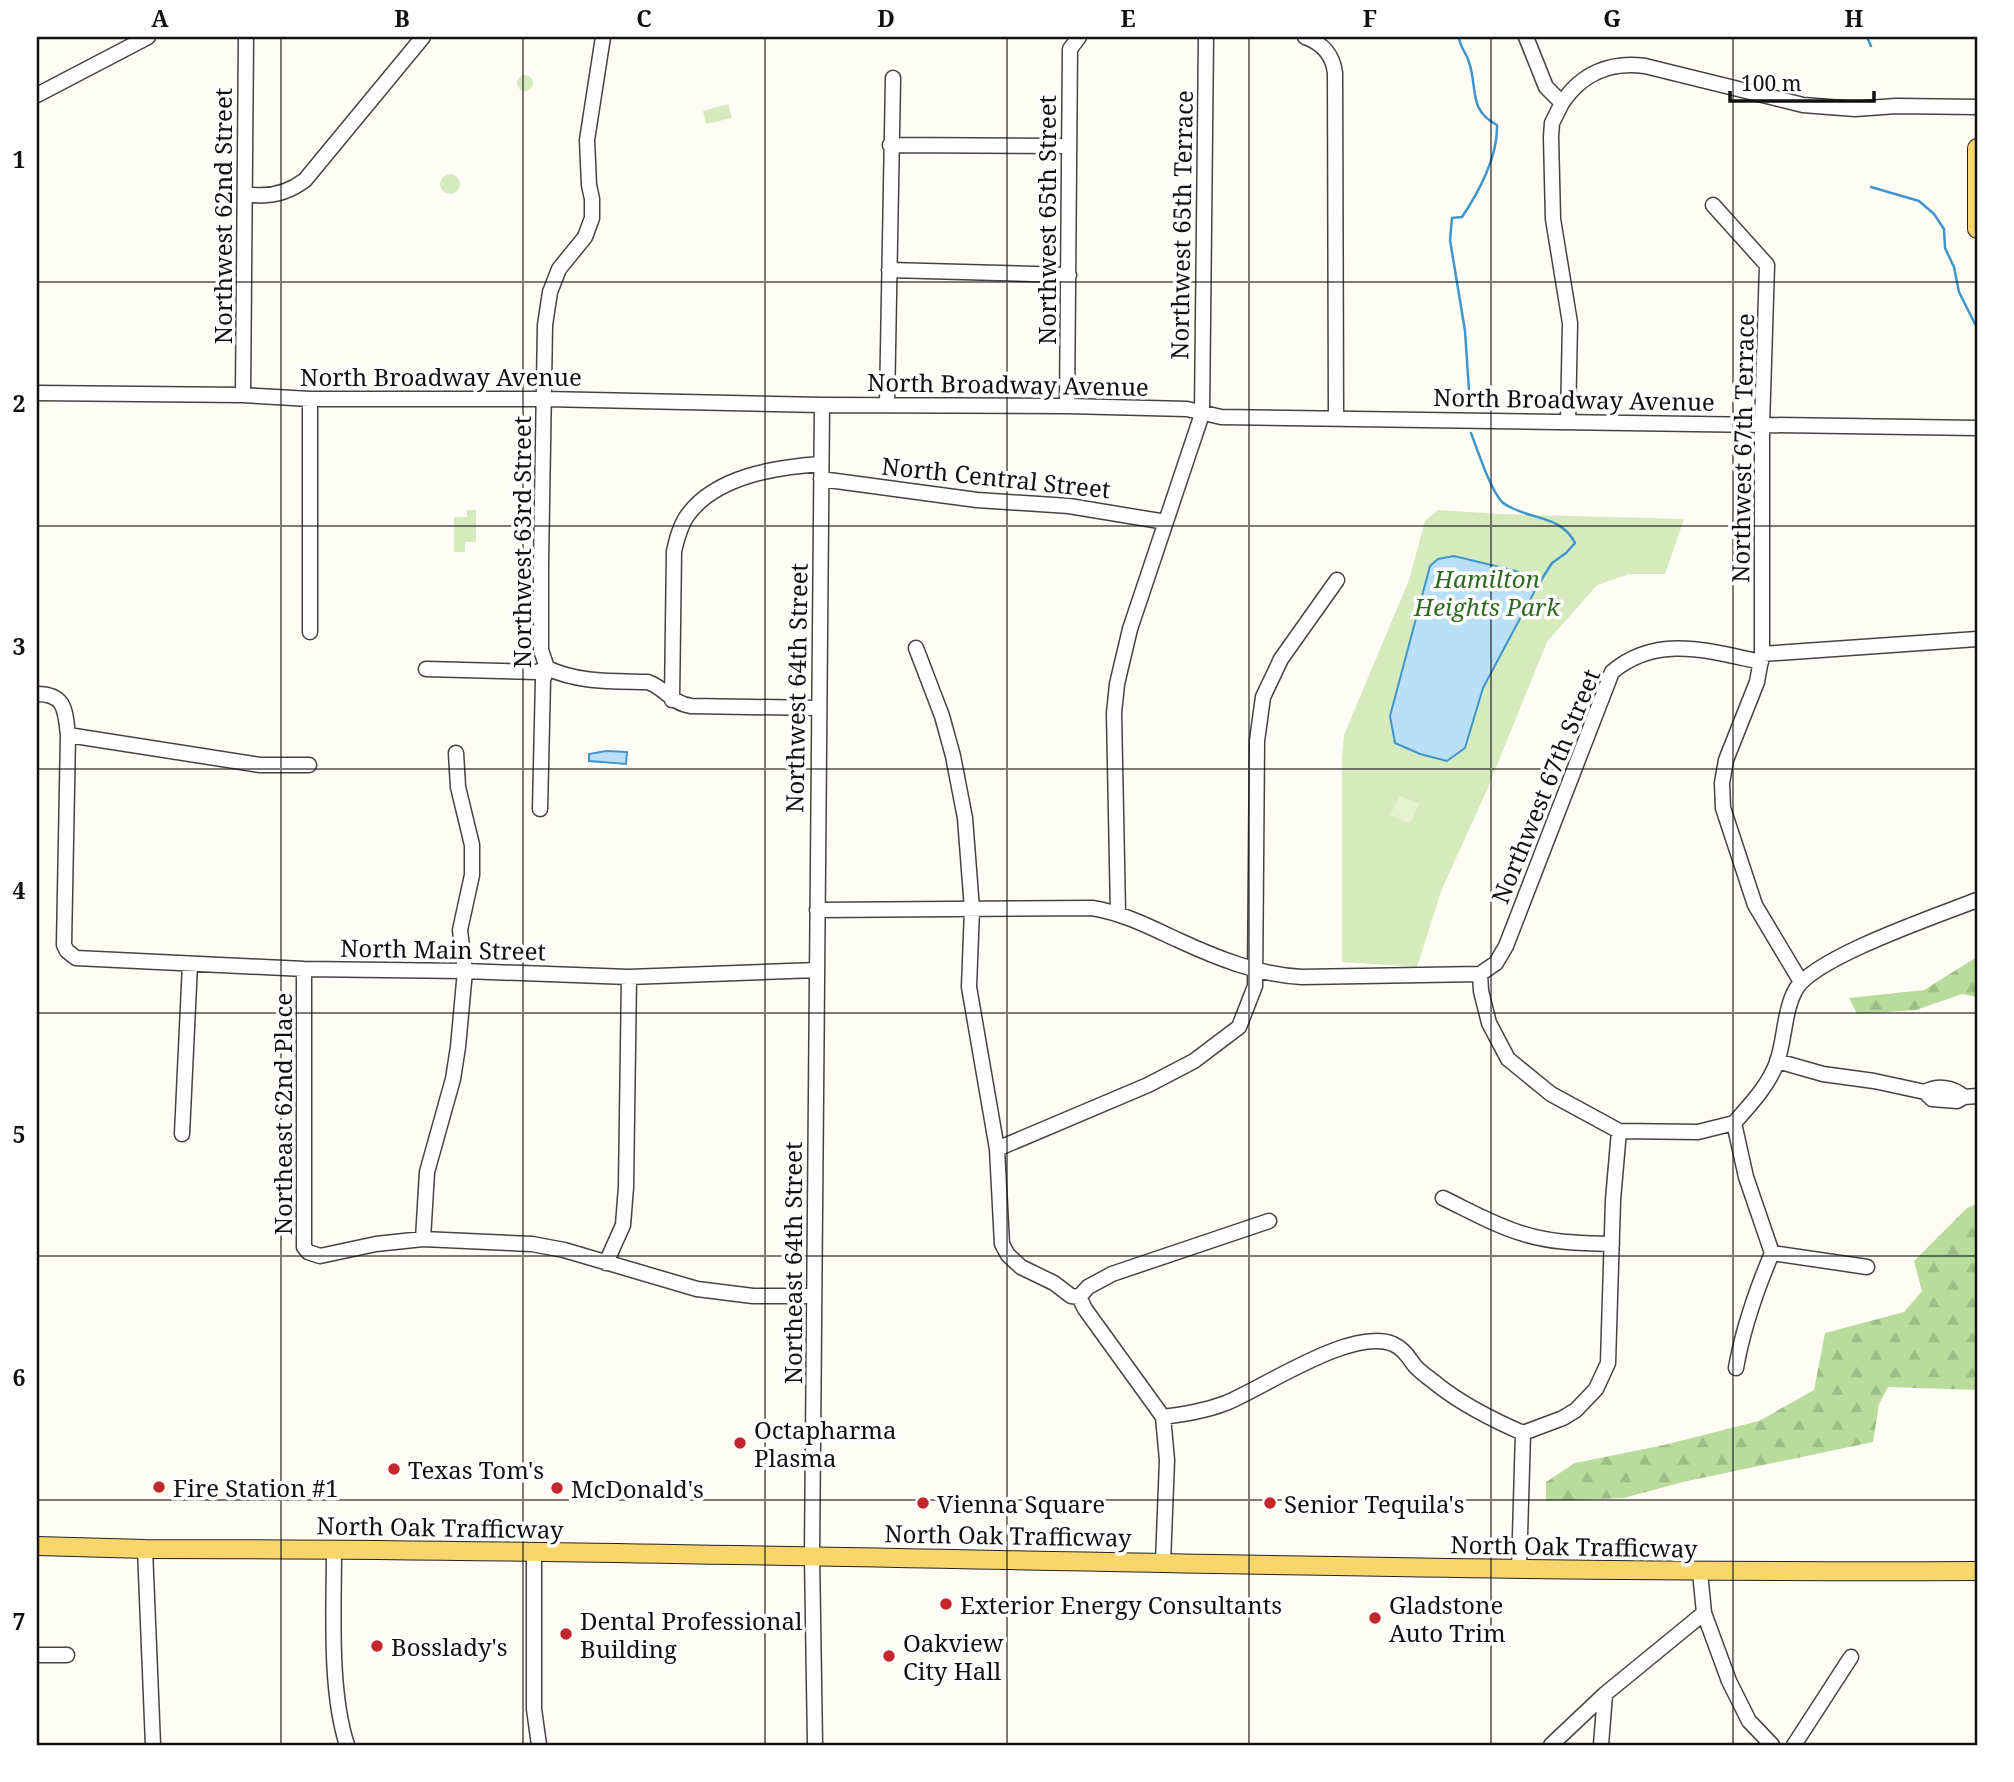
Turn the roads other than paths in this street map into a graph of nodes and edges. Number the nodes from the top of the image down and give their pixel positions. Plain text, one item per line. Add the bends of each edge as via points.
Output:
1 (148, 37) edge
2 (246, 37) edge
3 (423, 37) edge
4 (603, 37) edge
5 (1079, 37) edge
6 (1206, 37) edge
7 (1306, 37) edge
8 (1526, 37) edge
9 (892, 78) dead end
10 (37, 95) edge
11 (1562, 103) junction
12 (1977, 107) edge
13 (890, 145) junction
14 (1068, 146) junction
15 (1977, 148) edge
16 (246, 194) junction
17 (1713, 205) dead end
18 (1977, 229) edge
19 (889, 270) junction
20 (1069, 275) junction
21 (37, 393) edge
22 (243, 396) junction
23 (310, 399) junction
24 (545, 399) junction
25 (822, 405) junction
26 (887, 405) junction
27 (1068, 406) junction
28 (1202, 414) junction
29 (1336, 417) junction
30 (1568, 421) junction
31 (1762, 426) junction
32 (1977, 428) edge
33 (821, 472) junction
34 (1166, 522) junction
35 (1337, 580) dead end
36 (310, 632) dead end
37 (1977, 639) edge
38 (916, 648) dead end
39 (1762, 658) junction
40 (547, 668) junction
41 (426, 669) dead end
42 (37, 694) edge
43 (672, 700) junction
44 (819, 708) junction
45 (68, 734) junction
46 (456, 753) dead end
47 (309, 765) dead end
48 (540, 809) dead end
49 (1977, 900) edge
50 (972, 909) junction
51 (817, 910) junction
52 (1118, 913) junction
53 (190, 964) junction
54 (304, 969) junction
55 (817, 970) junction
56 (1256, 970) junction
57 (465, 971) junction
58 (1479, 974) junction
59 (629, 977) junction
60 (1801, 982) junction
61 (1777, 1061) junction
62 (1970, 1097) edge
63 (1734, 1123) junction
64 (1619, 1131) junction
65 (183, 1134) dead end
66 (998, 1149) junction
67 (1443, 1198) dead end
68 (1269, 1221) dead end
69 (423, 1239) junction
70 (1612, 1244) junction
71 (1772, 1253) junction
72 (606, 1263) junction
73 (1867, 1267) dead end
74 (814, 1296) junction
75 (1079, 1297) junction
76 (1736, 1368) dead end
77 (1163, 1417) junction
78 (1523, 1433) junction
79 (37, 1546) edge
80 (145, 1549) junction
81 (334, 1550) junction
82 (534, 1552) junction
83 (813, 1556) junction
84 (1163, 1563) junction
85 (1519, 1570) junction
86 (1977, 1571) edge
87 (1700, 1572) junction
88 (1704, 1613) junction
89 (37, 1655) edge
90 (67, 1655) dead end
91 (1851, 1657) dead end
92 (1605, 1695) junction
93 (153, 1745) edge
94 (347, 1745) edge
95 (539, 1745) edge
96 (815, 1745) edge
97 (1551, 1745) edge
98 (1601, 1745) edge
99 (1772, 1745) edge
100 (1794, 1745) edge

1 - 10 street
2 - 16 street, Northwest 62nd Street
3 - 16 street via 305,180 274,195
4 - 24 street, Northwest 63rd Street via 587,141 593,212 585,237 559,270 551,292 545,325
5 - 14 street, Northwest 65th Street via 1070,49
6 - 28 street, Northwest 65th Terrace
7 - 29 street via 1327,52 1335,73
8 - 11 street via 1546,87
9 - 13 street
11 - 12 street via 1584,78 1624,65 1645,66 1802,105
11 - 30 street via 1551,136 1553,219 1570,323
13 - 14 street
13 - 19 street
14 - 20 street, Northwest 65th Street
15 - 18 main road
16 - 22 street, Northwest 62nd Street
17 - 31 street, Northwest 67th Terrace via 1767,265
19 - 20 street
19 - 26 street
20 - 27 street, Northwest 65th Street
21 - 22 street, North Broadway Avenue
22 - 23 street, North Broadway Avenue
23 - 24 street, North Broadway Avenue
23 - 36 street
24 - 25 street, North Broadway Avenue
24 - 40 street, Northwest 63rd Street via 541,650
25 - 26 street, North Broadway Avenue
25 - 33 street, Northwest 64th Street
26 - 27 street, North Broadway Avenue
27 - 28 street, North Broadway Avenue via 1186,409
28 - 29 street, North Broadway Avenue
28 - 34 street
29 - 30 street, North Broadway Avenue
30 - 31 street, North Broadway Avenue
31 - 32 street, North Broadway Avenue
31 - 39 street, Northwest 67th Terrace
33 - 34 street, North Central Street via 970,499 1069,506
33 - 43 street, North Central Street via 785,467 752,474 712,494 687,516 674,551
33 - 44 street, Northwest 64th Street
34 - 52 street via 1117,684
35 - 56 street via 1281,659 1263,697 1256,741
37 - 39 street, Northwest 67th Street
38 - 50 street via 942,716 960,787
39 - 58 street, Northwest 67th Street via 1656,649 1612,673 1503,952
39 - 60 street, Northwest 67th Terrace via 1726,760 1723,808 1755,905
40 - 41 street via 537,672
40 - 43 street via 580,680 648,682
40 - 48 street, Northwest 63rd Street
42 - 45 street via 61,702
43 - 44 street via 691,706
44 - 51 street, Northwest 64th Street
45 - 47 street via 260,765
45 - 53 street, North Main Street via 64,945 76,958
46 - 57 street via 472,860 460,930
49 - 60 street via 1864,945
50 - 51 street
50 - 52 street via 1092,908
50 - 66 street via 969,987
51 - 55 street, Northwest 64th Street
52 - 56 street
53 - 54 street, North Main Street
53 - 65 street
54 - 57 street, North Main Street
54 - 69 street, Northeast 62nd Place via 304,1247 314,1255
55 - 59 street, North Main Street
55 - 74 street, Northeast 64th Street
56 - 58 street via 1282,976
56 - 66 street via 1239,1027 1194,1061
57 - 59 street, North Main Street
57 - 69 street via 453,1079 427,1172
58 - 64 street via 1489,1023 1508,1059 1551,1094
59 - 72 street via 623,1225
60 - 61 street via 1792,998
61 - 62 street via 1925,1092 1932,1099
61 - 63 street via 1762,1089
63 - 64 street via 1698,1132
63 - 71 street via 1746,1177
64 - 70 street
66 - 75 street via 1002,1244 1008,1255 1021,1267
67 - 70 street via 1526,1235
68 - 75 street via 1112,1274
69 - 72 street via 532,1244
70 - 78 street via 1604,1376 1576,1410
71 - 73 street
71 - 76 street via 1742,1334
72 - 74 street via 725,1294
74 - 83 street, Northeast 64th Street
75 - 77 street
77 - 78 street via 1225,1403 1323,1353 1379,1341 1404,1350 1415,1366 1465,1404
77 - 84 street via 1167,1460
78 - 85 street
79 - 80 main road, North Oak Trafficway
80 - 81 main road, North Oak Trafficway
80 - 93 street
81 - 82 main road, North Oak Trafficway
81 - 94 street via 337,1689
82 - 83 main road, North Oak Trafficway
82 - 95 street via 534,1709
83 - 84 main road, North Oak Trafficway
83 - 96 street, Northeast 64th Street
84 - 85 main road, North Oak Trafficway
85 - 87 main road, North Oak Trafficway
86 - 87 main road, North Oak Trafficway
87 - 88 street
88 - 92 street
88 - 99 street via 1741,1709
89 - 90 street
91 - 100 street
92 - 97 street
92 - 98 street

